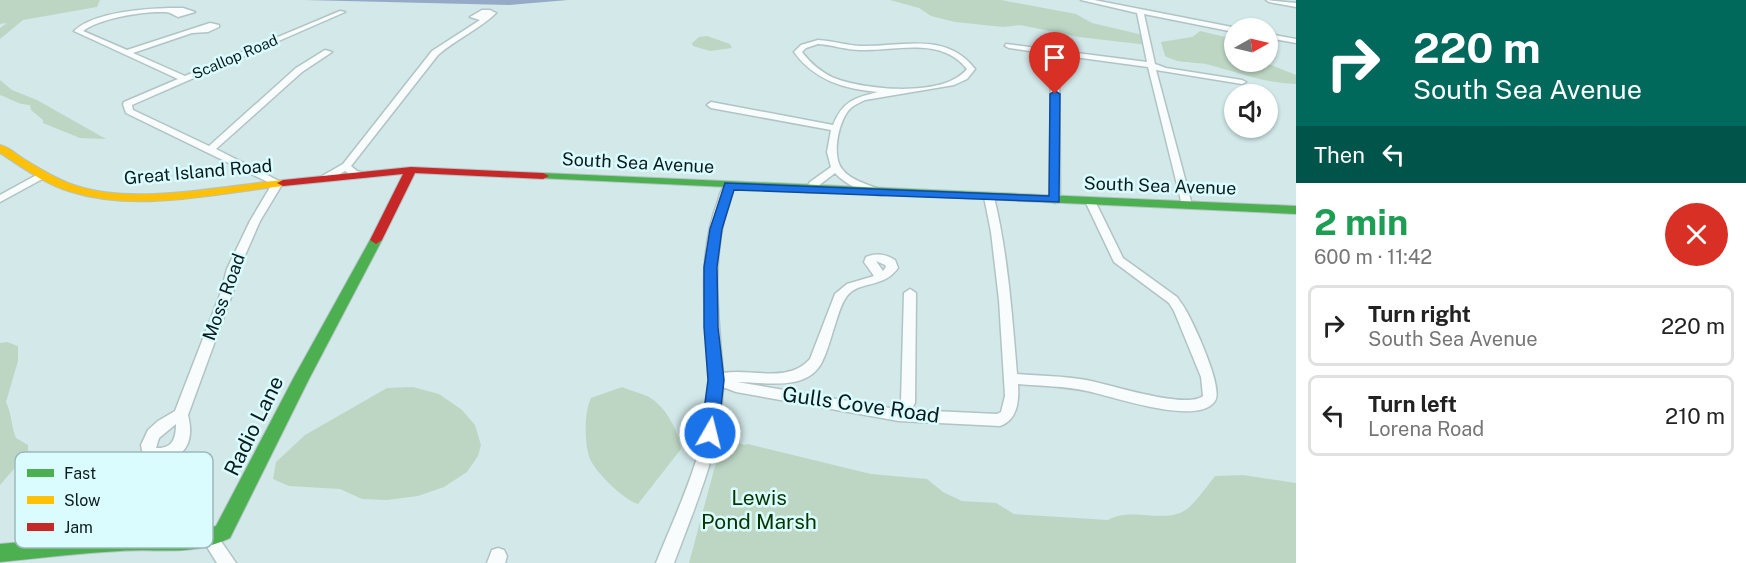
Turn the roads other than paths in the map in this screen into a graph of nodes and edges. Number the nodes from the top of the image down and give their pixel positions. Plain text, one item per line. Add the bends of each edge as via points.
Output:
1 (1084, 0) edge
2 (1269, 0) edge
3 (1296, 5) edge
4 (170, 10) dead end
5 (1140, 11) junction
6 (342, 12) dead end
7 (488, 18) dead end
8 (1224, 28) edge
9 (191, 31) dead end
10 (1278, 38) edge
11 (1296, 41) edge
12 (1010, 46) dead end
13 (328, 52) dead end
14 (1055, 52) junction
15 (126, 53) junction
16 (1151, 65) junction
17 (183, 79) junction
18 (1242, 82) dead end
19 (858, 87) junction
20 (902, 91) junction
21 (858, 99) junction
22 (711, 105) dead end
23 (836, 128) junction
24 (0, 148) edge
25 (210, 150) junction
26 (346, 166) junction
27 (836, 168) junction
28 (411, 170) junction
29 (42, 175) junction
30 (361, 175) junction
31 (326, 178) junction
32 (278, 183) junction
33 (729, 186) junction
34 (810, 190) junction
35 (882, 193) junction
36 (989, 197) junction
37 (0, 199) edge
38 (1055, 200) junction
39 (1090, 201) junction
40 (1187, 206) junction
41 (1296, 210) edge
42 (880, 278) dead end
43 (910, 293) dead end
44 (1010, 378) junction
45 (716, 380) junction
46 (180, 415) dead end
47 (899, 415) junction
48 (213, 537) edge
49 (213, 543) edge
50 (66, 548) edge
51 (0, 553) edge
52 (40, 557) edge
53 (227, 563) edge
54 (665, 563) edge

1 - 5 street
2 - 3 street
4 - 15 street via 104,19 78,29 97,42
5 - 8 street
5 - 16 street
6 - 17 street, Scallop Road
7 - 26 street via 436,52
9 - 15 street
10 - 11 street
12 - 14 street
13 - 25 street via 299,70
14 - 16 street
14 - 38 street
15 - 17 street
16 - 18 street
16 - 40 street
17 - 25 street, Scallop Road via 126,106 129,111
19 - 20 street
19 - 20 street via 812,70 798,52 818,42 863,49 911,44 947,51 971,69 961,81
19 - 21 street
20 - 21 street
21 - 23 street via 848,105
22 - 23 street
23 - 27 street via 832,152
24 - 29 street, Great Island Road
25 - 32 street
26 - 30 street
26 - 31 street
27 - 34 street
27 - 35 street via 857,183
28 - 30 street, Great Island Road
28 - 33 street, South Sea Avenue
28 - 48 street, Radio Lane via 230,522
29 - 32 street, Great Island Road via 80,191 124,196
29 - 37 street
30 - 31 street, Great Island Road
31 - 32 street, Great Island Road
32 - 46 street, Moss Road via 233,269
33 - 34 street, South Sea Avenue
33 - 45 street via 716,229 711,267
34 - 35 street, South Sea Avenue
35 - 36 street, South Sea Avenue
36 - 38 street, South Sea Avenue
36 - 44 street via 1005,300
38 - 39 street, South Sea Avenue
39 - 40 street, South Sea Avenue
39 - 44 street via 1118,260 1173,300 1180,310 1208,377 1210,398 1197,405 1162,404 1085,385
40 - 41 street, South Sea Avenue
42 - 45 street via 844,290 812,369 775,378 729,375
43 - 47 street via 908,403
44 - 47 street, Gulls Cove Road via 1012,396 1007,415 1000,420
45 - 47 street, Gulls Cove Road via 736,387
45 - 54 street via 710,433 702,462
49 - 53 street
50 - 52 street
51 - 52 street

